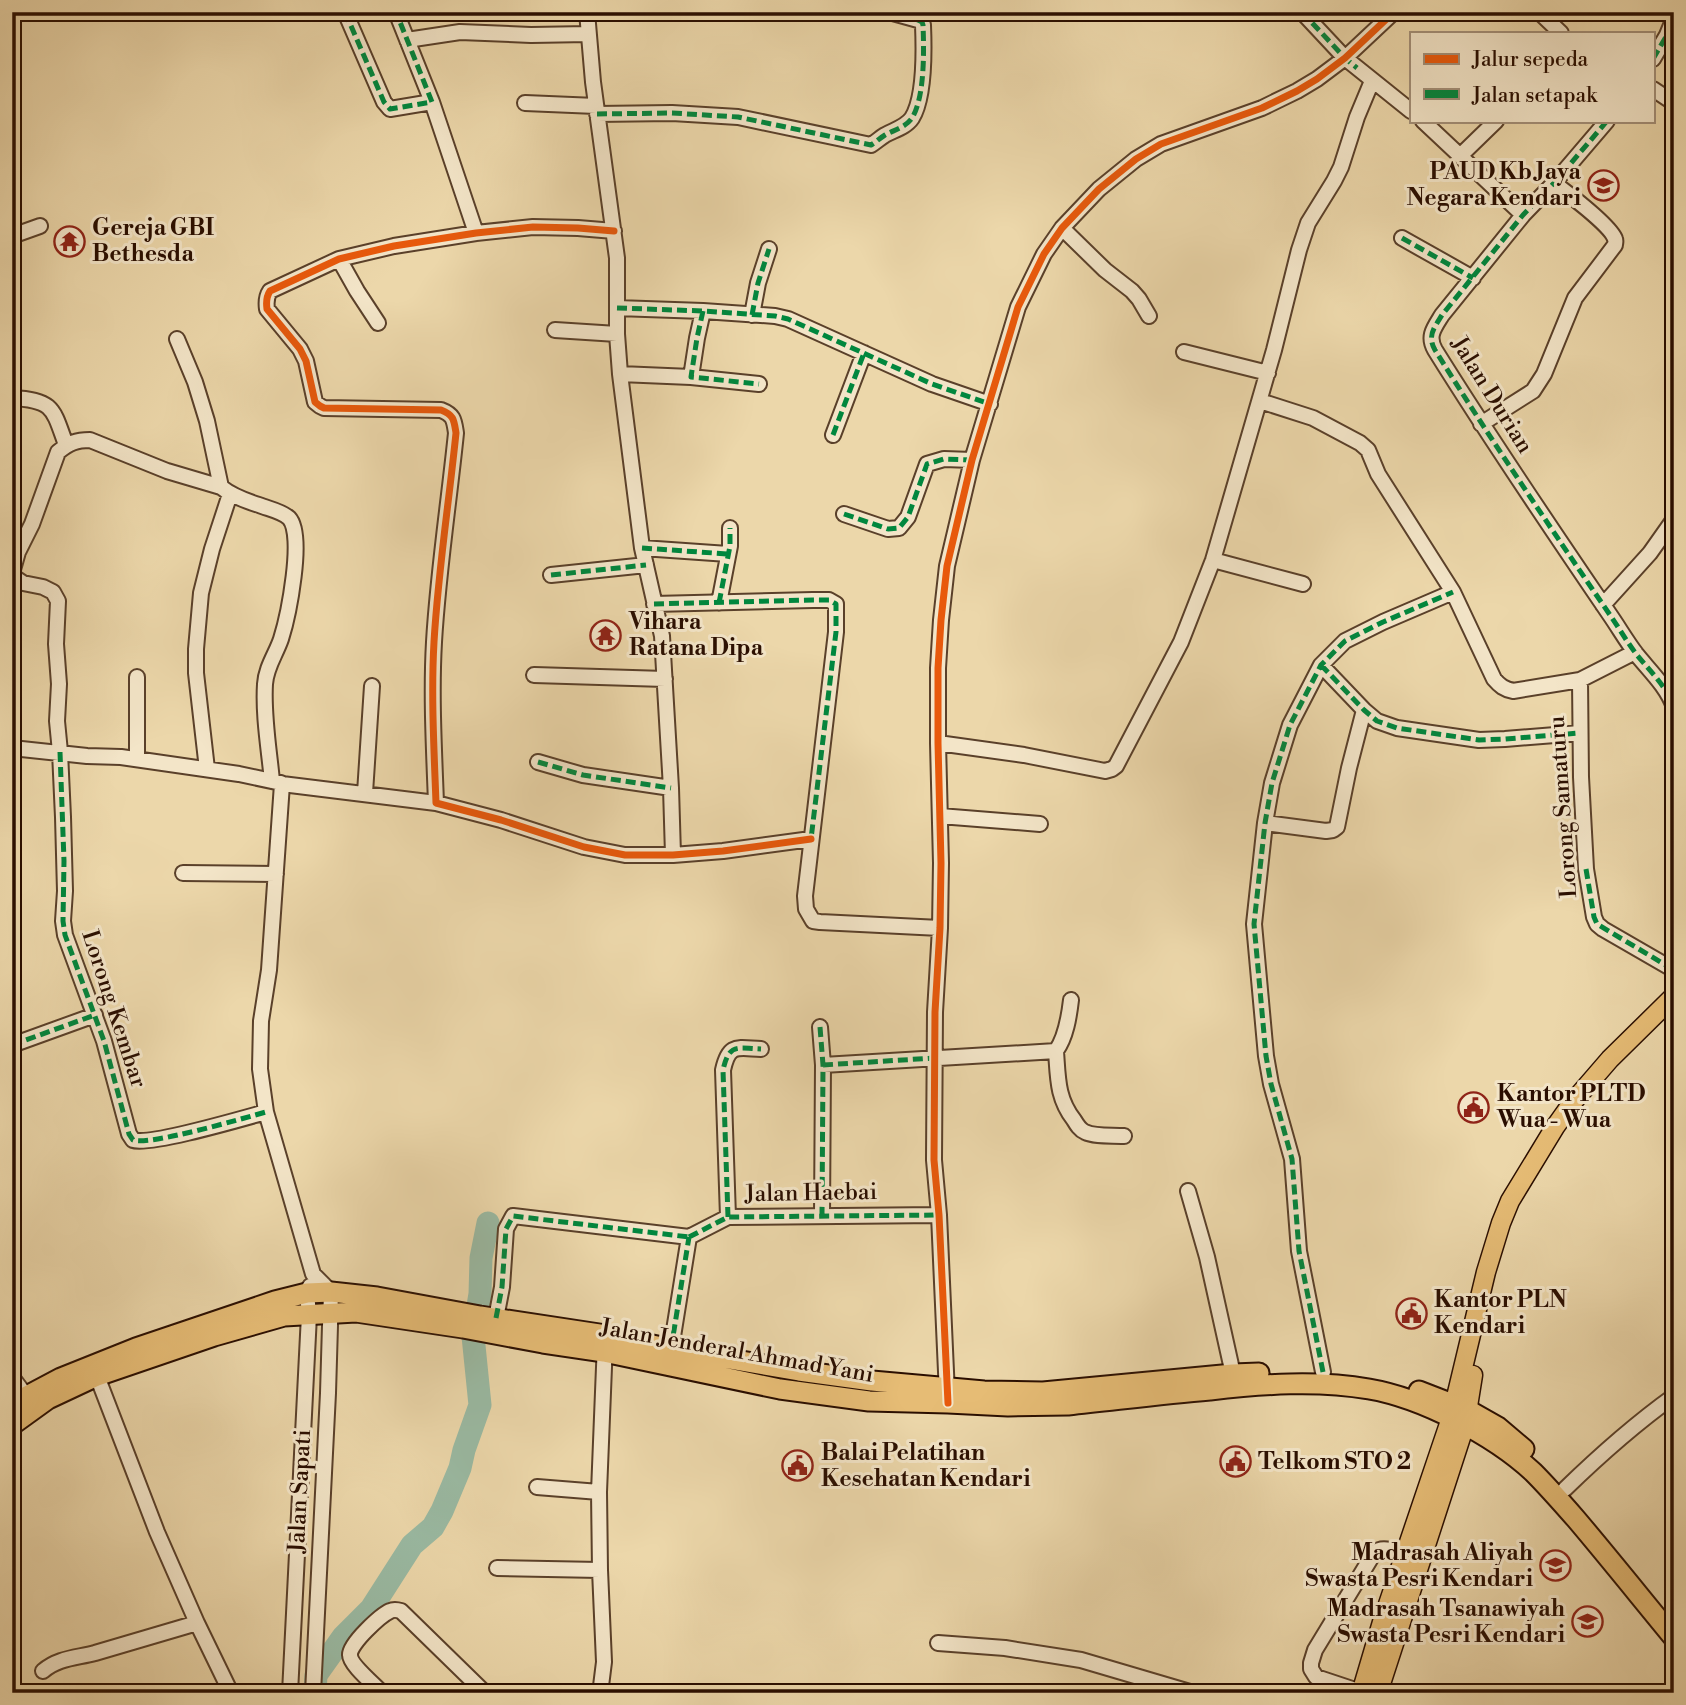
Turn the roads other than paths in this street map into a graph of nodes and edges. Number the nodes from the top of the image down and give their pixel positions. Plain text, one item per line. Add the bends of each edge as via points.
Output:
1 (345, 12) edge
2 (396, 12) edge
3 (587, 12) edge
4 (889, 12) edge
5 (1301, 12) edge
6 (1394, 12) edge
7 (1539, 12) edge
8 (1674, 18) edge
9 (1560, 32) edge
10 (588, 34) junction
11 (407, 40) junction
12 (1654, 57) edge
13 (1345, 58) junction
14 (1373, 81) junction
15 (1654, 90) edge
16 (432, 102) junction
17 (526, 103) dead end
18 (1674, 103) edge
19 (596, 110) junction
20 (1410, 110) edge
21 (1424, 122) edge
22 (1495, 122) edge
23 (1606, 122) edge
24 (1461, 155) junction
25 (1554, 183) junction
26 (1523, 215) junction
27 (40, 226) dead end
28 (1062, 228) junction
29 (614, 231) junction
30 (476, 233) junction
31 (12, 236) edge
32 (1402, 238) dead end
33 (769, 250) dead end
34 (339, 259) junction
35 (1473, 278) junction
36 (617, 308) junction
37 (703, 311) junction
38 (752, 315) junction
39 (1149, 316) dead end
40 (378, 323) dead end
41 (555, 330) dead end
42 (617, 334) junction
43 (177, 340) dead end
44 (1184, 352) dead end
45 (864, 353) junction
46 (1268, 373) junction
47 (620, 374) junction
48 (691, 377) junction
49 (759, 384) dead end
50 (12, 398) edge
51 (1260, 401) junction
52 (990, 404) junction
53 (1481, 424) junction
54 (833, 435) dead end
55 (66, 445) junction
56 (972, 460) junction
57 (225, 490) junction
58 (844, 514) dead end
59 (1674, 519) edge
60 (730, 528) dead end
61 (642, 548) junction
62 (728, 554) junction
63 (1213, 560) junction
64 (646, 565) junction
65 (551, 575) dead end
66 (1303, 584) dead end
67 (1452, 592) junction
68 (719, 603) junction
69 (654, 604) junction
70 (1603, 604) junction
71 (1635, 652) junction
72 (1321, 665) junction
73 (534, 675) dead end
74 (137, 677) dead end
75 (665, 679) junction
76 (1580, 680) junction
77 (372, 687) dead end
78 (1674, 707) edge
79 (1364, 710) junction
80 (1580, 733) junction
81 (938, 743) junction
82 (12, 748) edge
83 (60, 752) junction
84 (136, 759) junction
85 (538, 762) dead end
86 (206, 769) junction
87 (277, 782) junction
88 (671, 788) junction
89 (365, 793) junction
90 (436, 803) junction
91 (940, 816) junction
92 (1265, 823) junction
93 (1040, 824) dead end
94 (811, 839) junction
95 (673, 855) junction
96 (183, 873) dead end
97 (276, 874) junction
98 (940, 928) junction
99 (1674, 970) edge
100 (1674, 996) edge
101 (1071, 1000) dead end
102 (1674, 1005) edge
103 (95, 1015) junction
104 (820, 1027) dead end
105 (12, 1045) edge
106 (761, 1049) dead end
107 (1056, 1051) junction
108 (934, 1058) junction
109 (823, 1065) junction
110 (266, 1112) junction
111 (1124, 1136) dead end
112 (1188, 1191) dead end
113 (822, 1215) junction
114 (939, 1215) junction
115 (728, 1217) junction
116 (689, 1237) junction
117 (1498, 1250) junction
118 (313, 1274) junction
119 (331, 1292) junction
120 (307, 1293) junction
121 (331, 1314) junction
122 (309, 1315) junction
123 (476, 1321) junction
124 (605, 1343) junction
125 (671, 1349) junction
126 (1322, 1372) junction
127 (1233, 1374) junction
128 (97, 1376) junction
129 (12, 1377) edge
130 (947, 1395) junction
131 (1674, 1396) edge
132 (25, 1402) edge
133 (1460, 1414) junction
134 (12, 1425) edge
135 (537, 1487) dead end
136 (1565, 1489) junction
137 (599, 1492) junction
138 (1404, 1556) junction
139 (497, 1568) dead end
140 (600, 1570) junction
141 (1674, 1616) edge
142 (197, 1623) junction
143 (1674, 1638) edge
144 (938, 1643) dead end
145 (43, 1671) dead end
146 (1367, 1692) edge
147 (231, 1693) edge
148 (290, 1693) edge
149 (313, 1693) edge
150 (382, 1693) edge
151 (485, 1693) edge
152 (597, 1693) edge
153 (1193, 1693) edge

1 - 16 street via 387,107
2 - 11 street
3 - 10 street
4 - 19 street via 922,22 920,93 912,118 871,145 738,117
5 - 13 street
6 - 13 street
7 - 9 street
8 - 12 street
10 - 11 street via 460,32
10 - 19 street
11 - 16 street
13 - 14 street
13 - 28 street via 1317,79 1262,108 1161,144 1136,159
14 - 20 street
14 - 46 street via 1341,167 1308,223
15 - 18 street
16 - 30 street
17 - 19 street
19 - 29 street
21 - 24 street
22 - 24 street
23 - 25 street, Jalan Durian
24 - 26 street
25 - 26 street, Jalan Durian
25 - 53 street via 1604,225 1615,245 1574,298 1533,391
26 - 35 street, Jalan Durian
27 - 31 street
28 - 39 street via 1132,291
28 - 52 street via 1018,307
29 - 30 street via 533,227
29 - 36 street
30 - 34 street
32 - 35 street
33 - 38 street
34 - 40 street
34 - 90 street via 267,295 267,309 306,361 315,402 324,408 441,410 454,419 434,643
35 - 53 street, Jalan Durian via 1441,315 1431,341
36 - 37 street
36 - 42 street
37 - 38 street
37 - 48 street
38 - 45 street via 788,318
41 - 42 street
42 - 47 street
43 - 57 street via 195,382
44 - 46 street
45 - 52 street
45 - 54 street
46 - 51 street
47 - 48 street
47 - 61 street
48 - 49 street
50 - 55 street via 46,404
51 - 63 street
51 - 67 street via 1313,418 1368,450 1382,481
52 - 56 street
53 - 70 street, Jalan Durian
55 - 57 street via 90,440
55 - 83 street, Lorong Kembar via 58,452 12,573 23,583 53,592 58,601
56 - 58 street via 927,464 908,517 896,530
56 - 81 street via 943,593
57 - 86 street via 201,593 196,649
57 - 87 street via 283,515 296,534 289,612 265,686
59 - 70 street
60 - 62 street
61 - 62 street
61 - 64 street
62 - 68 street
63 - 66 street
63 - 81 street via 1170,666 1112,769
64 - 65 street
64 - 69 street
67 - 72 street via 1345,641
67 - 76 street via 1504,689
68 - 69 street
68 - 94 street via 829,600 836,604
69 - 75 street
70 - 71 street, Jalan Durian
71 - 76 street
71 - 78 street, Jalan Durian
72 - 79 street
72 - 92 street via 1290,725
73 - 75 street
74 - 84 street
75 - 88 street
76 - 80 street, Lorong Samaturu
77 - 89 street
79 - 80 street via 1397,728 1461,738
79 - 92 street via 1337,827 1326,831
80 - 99 street, Lorong Samaturu via 1586,869 1596,921
81 - 91 street
82 - 83 street
83 - 84 street
83 - 103 street, Lorong Kembar via 63,921
84 - 86 street
85 - 88 street via 583,775
86 - 87 street
87 - 89 street
87 - 97 street
88 - 95 street
89 - 90 street
90 - 95 street via 593,849 625,855
91 - 93 street
91 - 98 street
92 - 126 street via 1254,924 1266,1056 1292,1159 1299,1251
94 - 95 street
94 - 98 street via 805,897 813,921
96 - 97 street
97 - 110 street via 260,1031
98 - 108 street
100 - 117 main road via 1610,1059 1555,1127 1510,1201 1501,1223
101 - 107 street
102 - 117 main road via 1619,1061 1553,1145
103 - 105 street
103 - 110 street, Lorong Kembar via 133,1140 177,1135
104 - 109 street
106 - 115 street via 734,1048 723,1070
107 - 108 street
107 - 111 street via 1059,1091 1079,1128 1086,1133
108 - 109 street
108 - 114 street
109 - 113 street
110 - 118 street
112 - 127 street
113 - 114 street, Jalan Haebai
113 - 115 street, Jalan Haebai
114 - 130 street
115 - 116 street, Jalan Haebai
116 - 123 street via 513,1216 503,1247 502,1287
116 - 125 street
117 - 133 main road
118 - 119 street
118 - 120 street
119 - 120 highway, Jalan Jenderal Ahmad Yani
119 - 121 street, Jalan Sapati
119 - 123 highway, Jalan Jenderal Ahmad Yani via 377,1297
120 - 122 street, Jalan Sapati
120 - 132 highway, Jalan Jenderal Ahmad Yani via 136,1348 61,1378
121 - 122 highway, Jalan Jenderal Ahmad Yani
121 - 123 highway, Jalan Jenderal Ahmad Yani
121 - 149 street, Jalan Sapati
122 - 128 highway, Jalan Jenderal Ahmad Yani via 261,1321
122 - 148 street, Jalan Sapati
123 - 124 highway, Jalan Jenderal Ahmad Yani via 543,1343
124 - 125 highway, Jalan Jenderal Ahmad Yani
124 - 130 highway, Jalan Jenderal Ahmad Yani via 780,1389 869,1401
124 - 137 street
125 - 130 highway, Jalan Jenderal Ahmad Yani
126 - 127 highway, Jalan Jenderal Ahmad Yani
126 - 133 highway, Jalan Jenderal Ahmad Yani via 1401,1385
127 - 130 highway, Jalan Jenderal Ahmad Yani via 1043,1392
128 - 132 highway, Jalan Jenderal Ahmad Yani via 48,1399
128 - 142 street
129 - 132 street
130 - 133 highway, Jalan Jenderal Ahmad Yani via 1008,1406 1068,1405 1245,1386 1339,1385 1371,1389
131 - 136 street via 1605,1450
132 - 134 highway, Jalan Jenderal Ahmad Yani
133 - 136 highway, Jalan Jenderal Ahmad Yani via 1498,1427
133 - 138 main road
133 - 143 highway, Jalan Jenderal Ahmad Yani via 1533,1473
133 - 146 main road
135 - 137 street
136 - 141 highway, Jalan Jenderal Ahmad Yani
137 - 140 street
138 - 146 main road via 1382,1622
138 - 146 street via 1384,1549 1374,1553 1311,1663 1316,1677
139 - 140 street
140 - 152 street via 604,1662
142 - 145 street via 61,1660
142 - 147 street
144 - 153 street via 1058,1656
150 - 151 street via 350,1656 358,1637 397,1610

